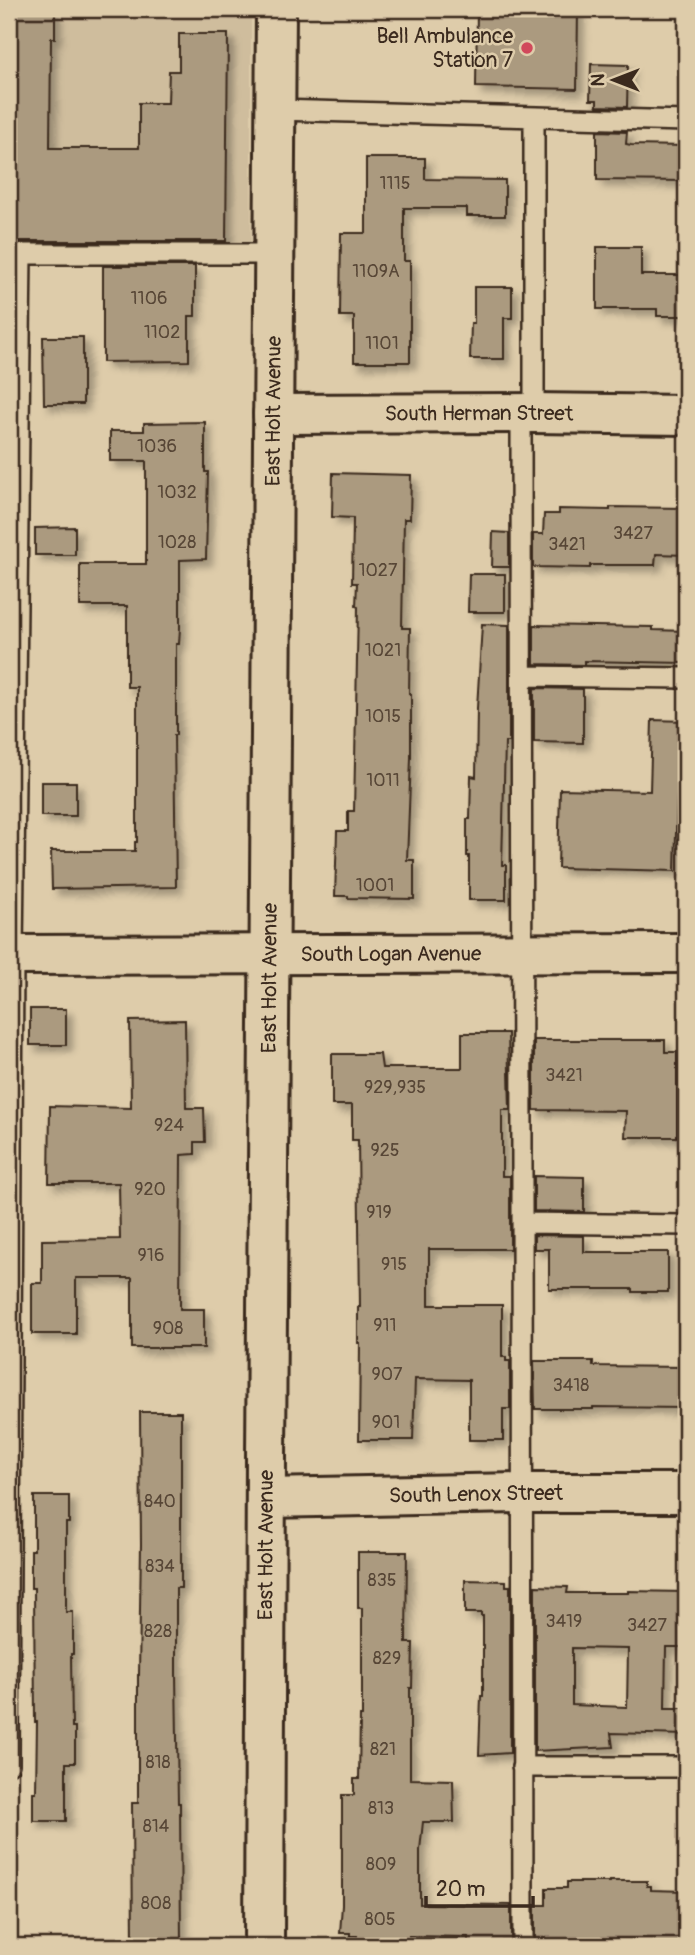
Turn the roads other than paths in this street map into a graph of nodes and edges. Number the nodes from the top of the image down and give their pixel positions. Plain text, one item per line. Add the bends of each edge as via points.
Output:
1 (276, 9) edge
2 (276, 110) junction
3 (534, 117) junction
4 (686, 121) edge
5 (273, 254) junction
6 (528, 413) junction
7 (273, 414) junction
8 (686, 415) edge
9 (521, 676) junction
10 (686, 678) edge
11 (521, 953) junction
12 (686, 953) edge
13 (13, 955) junction
14 (269, 955) junction
15 (523, 1223) junction
16 (686, 1225) edge
17 (524, 1493) junction
18 (686, 1493) edge
19 (266, 1498) junction
20 (9, 1764) edge
21 (522, 1767) junction
22 (686, 1767) edge
23 (264, 1946) edge
24 (523, 1946) edge

1 - 2 street, East Holt Avenue
2 - 3 lane
2 - 5 street, East Holt Avenue
3 - 4 lane
3 - 6 lane
5 - 7 street, East Holt Avenue
5 - 13 lane via 20,254
6 - 7 street, South Herman Street
6 - 8 street, South Herman Street
6 - 9 lane
7 - 14 street, East Holt Avenue
9 - 10 lane
9 - 11 lane
11 - 12 street, South Logan Avenue
11 - 14 street, South Logan Avenue
11 - 15 lane
13 - 14 street, South Logan Avenue
13 - 20 lane
14 - 19 street, East Holt Avenue
15 - 16 lane
15 - 17 lane
17 - 18 street, South Lenox Street
17 - 19 street, South Lenox Street
17 - 21 lane
19 - 23 street, East Holt Avenue
21 - 22 lane
21 - 24 lane

